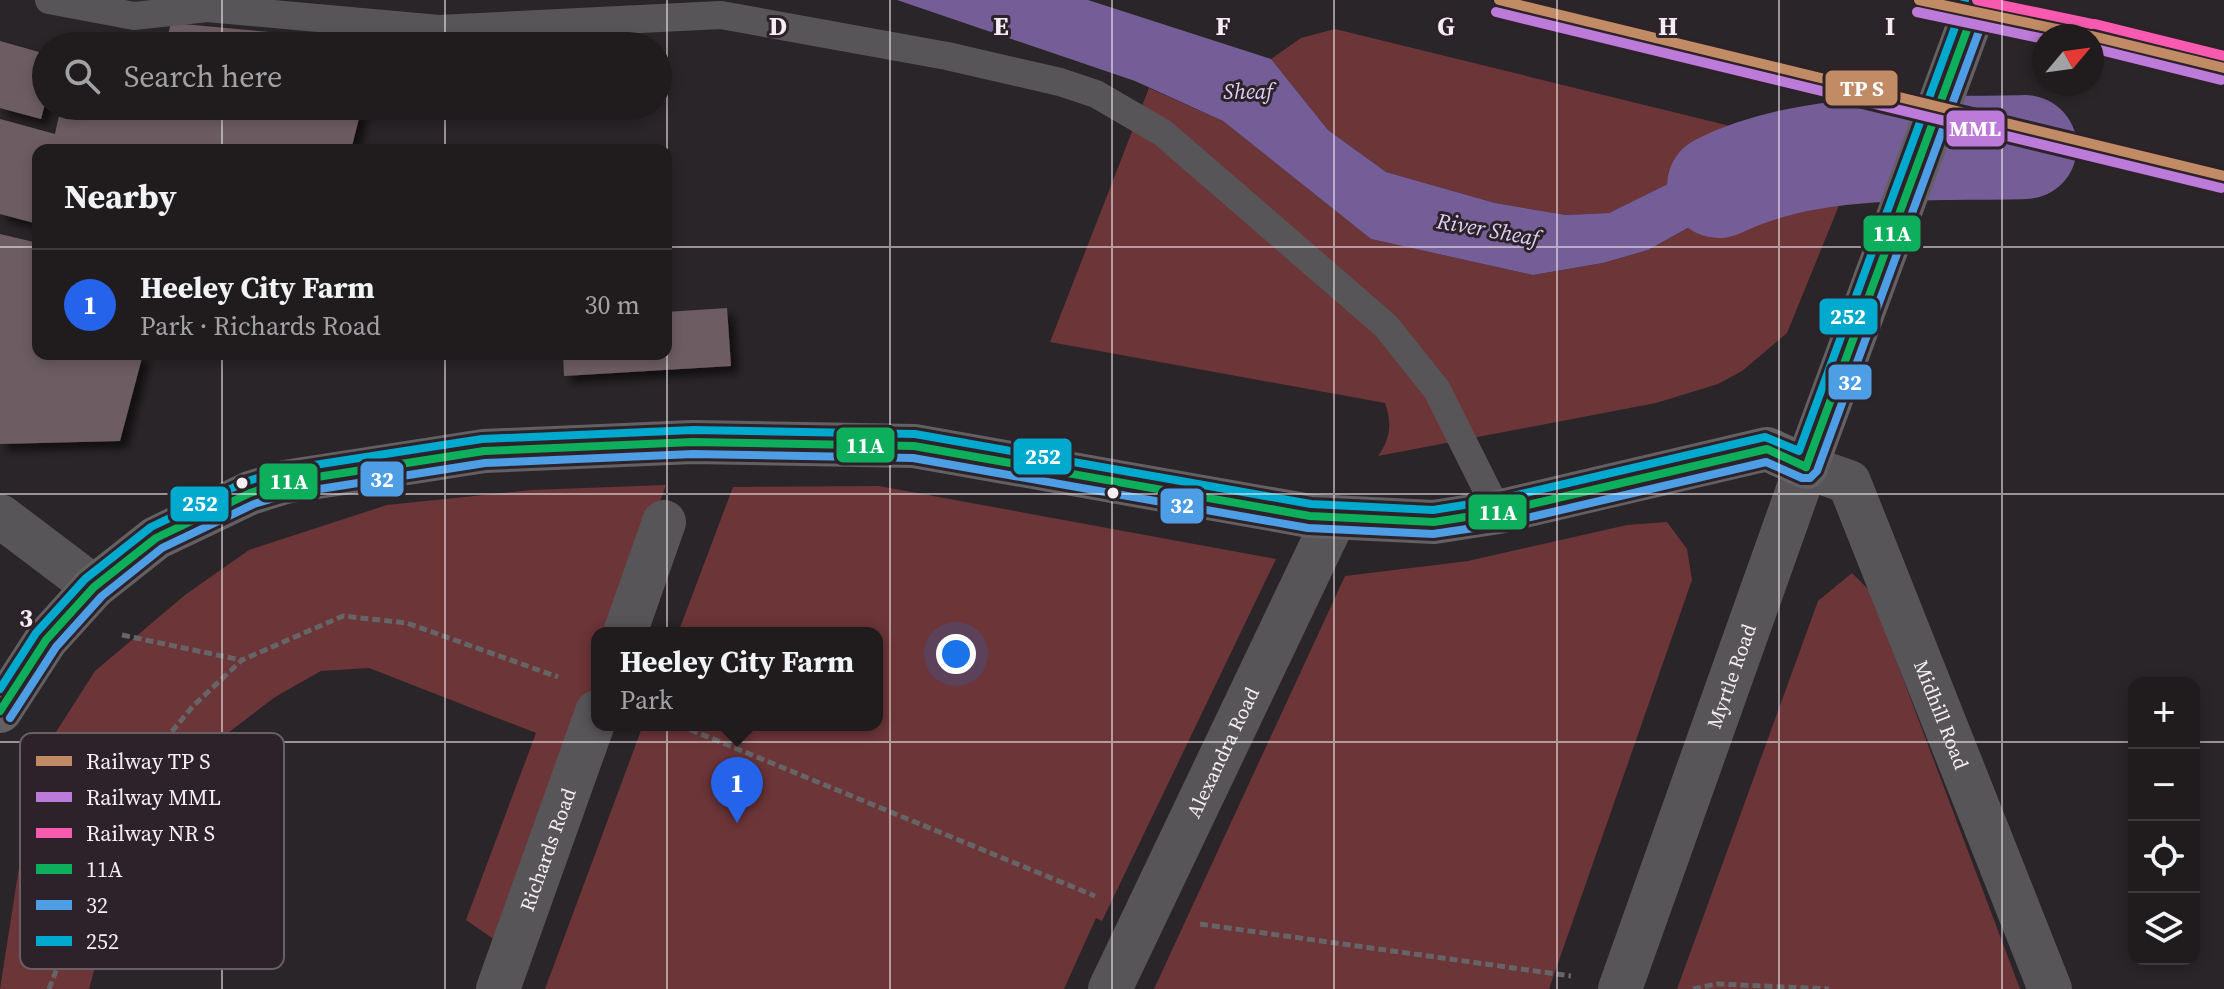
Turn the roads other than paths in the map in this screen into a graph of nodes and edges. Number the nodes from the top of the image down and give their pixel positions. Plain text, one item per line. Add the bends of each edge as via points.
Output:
1 (49, 0) edge
2 (1978, 0) edge
3 (1806, 467) junction
4 (1498, 512) junction
5 (0, 516) edge
6 (1335, 517) junction
7 (664, 522) dead end
8 (94, 587) junction
9 (627, 627) edge
10 (582, 696) edge
11 (0, 711) edge
12 (1621, 986) edge
13 (498, 989) edge
14 (1110, 989) edge
15 (2050, 989) edge

1 - 4 lane via 134,16 207,8 439,29 721,15 947,56 1096,94 1163,133 1386,326 1437,390
2 - 3 main road, Myrtle Road
3 - 4 main road via 1767,449
3 - 12 street, Myrtle Road
3 - 15 street, Midhill Road via 1849,482
4 - 6 main road via 1434,522
5 - 8 street
6 - 8 main road via 914,446 693,442 484,451 307,478 250,493 156,538
6 - 14 street, Alexandra Road
7 - 9 street
8 - 11 main road via 46,640
10 - 13 street, Richards Road

